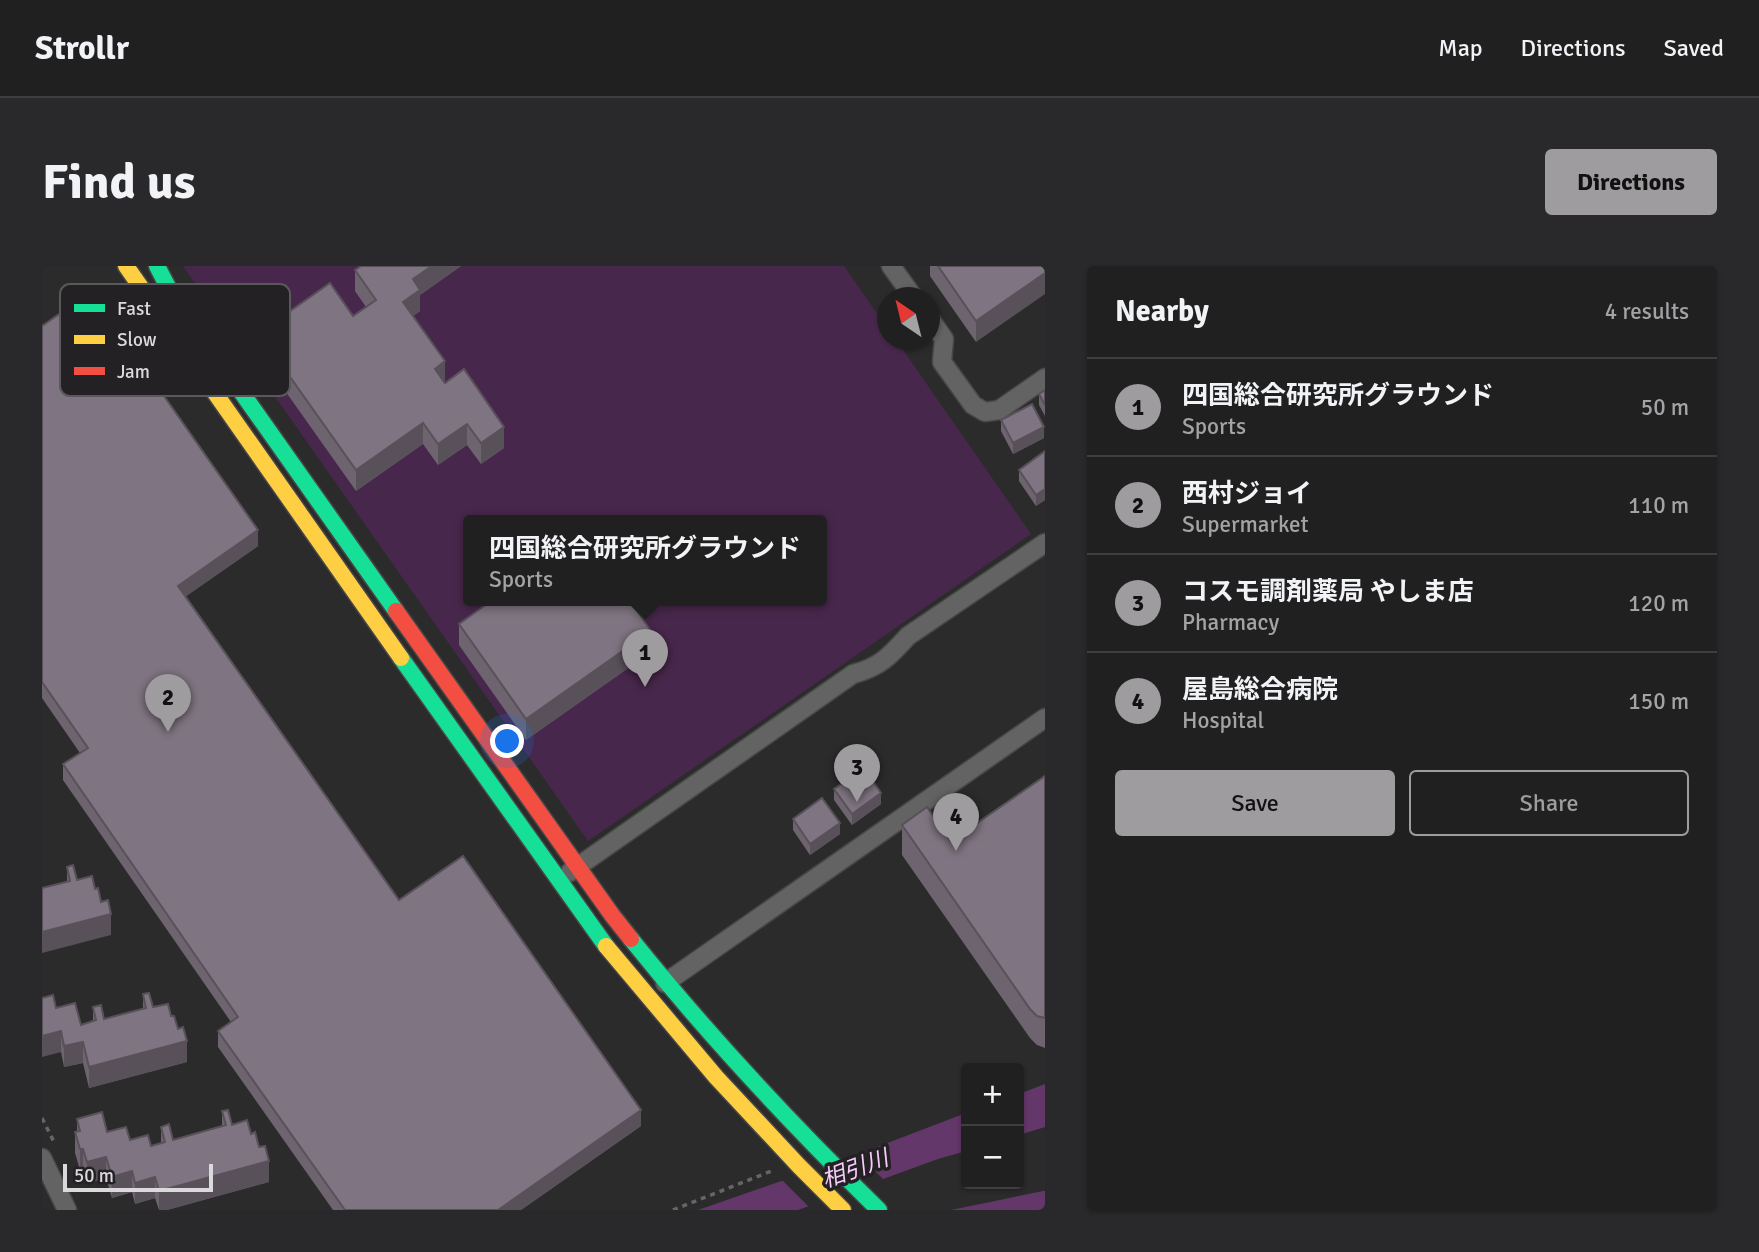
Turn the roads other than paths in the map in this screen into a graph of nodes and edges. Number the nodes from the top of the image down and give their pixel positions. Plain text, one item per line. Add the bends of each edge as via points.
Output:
1 (157, 266) edge
2 (891, 266) edge
3 (131, 268) edge
4 (142, 284) edge
5 (167, 284) edge
6 (906, 287) edge
7 (940, 334) edge
8 (1045, 379) edge
9 (220, 396) edge
10 (245, 396) edge
11 (1045, 543) edge
12 (1045, 718) edge
13 (578, 867) junction
14 (558, 880) junction
15 (665, 983) junction
16 (42, 1159) edge
17 (67, 1210) edge
18 (843, 1210) edge
19 (879, 1210) edge

1 - 5 street
2 - 6 street
3 - 4 street
7 - 8 street via 943,362 973,405 985,412 999,411
9 - 14 street
10 - 13 street
11 - 13 street via 908,636 872,669 853,674
12 - 15 street
13 - 14 street
13 - 15 street
14 - 18 street via 659,1011
15 - 19 street
16 - 17 street

